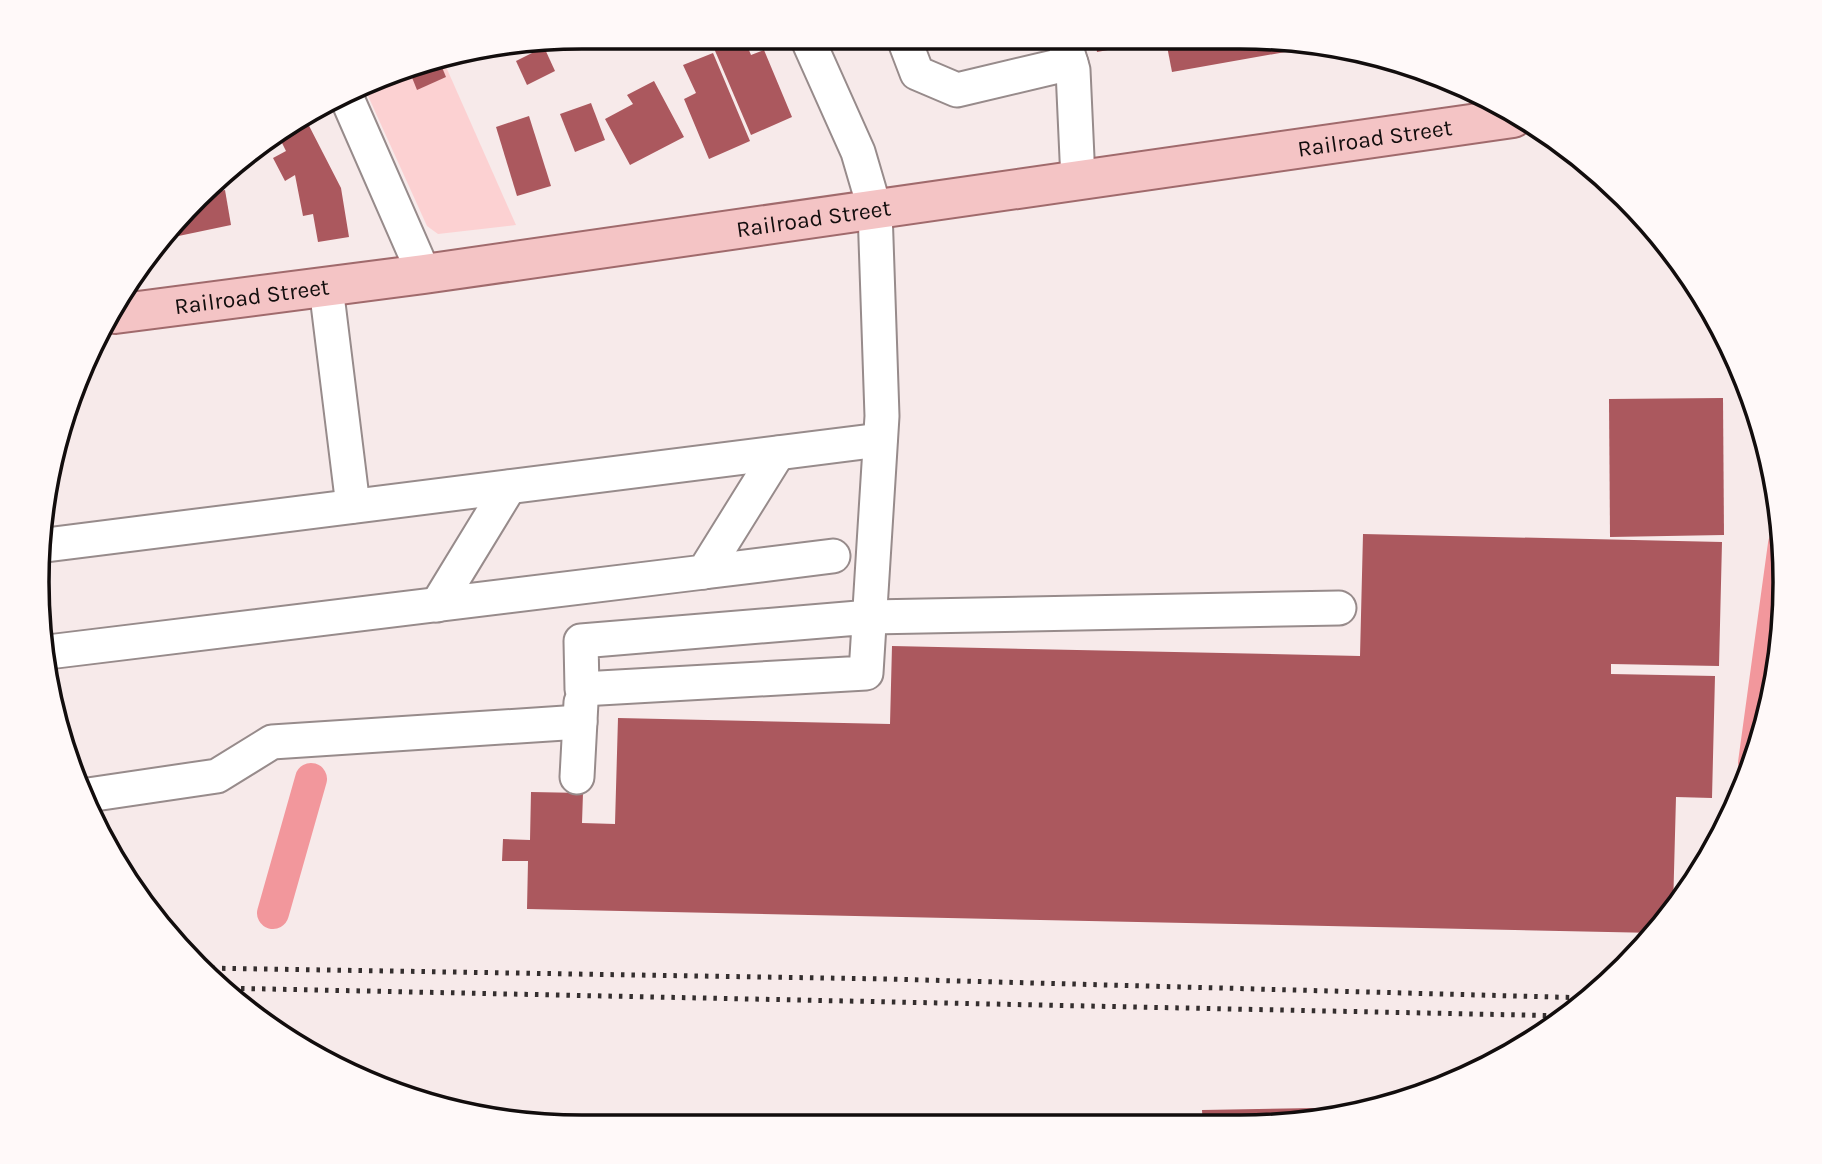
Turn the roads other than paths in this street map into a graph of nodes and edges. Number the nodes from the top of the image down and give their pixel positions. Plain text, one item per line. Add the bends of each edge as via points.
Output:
1 (812, 49) edge
2 (908, 49) edge
3 (1067, 51) edge
4 (349, 103) edge
5 (1505, 119) edge
6 (1078, 180) junction
7 (875, 210) junction
8 (424, 274) junction
9 (326, 286) junction
10 (121, 313) edge
11 (880, 440) junction
12 (778, 453) junction
13 (509, 487) junction
14 (353, 506) junction
15 (50, 544) edge
16 (833, 556) dead end
17 (705, 572) junction
18 (438, 605) junction
19 (1339, 608) dead end
20 (870, 617) junction
21 (54, 651) edge
22 (590, 689) junction
23 (580, 722) junction
24 (577, 777) dead end
25 (94, 794) edge

1 - 7 street via 858,152
2 - 3 street via 917,73 957,90
3 - 6 street
4 - 8 street
5 - 6 main road, Railroad Street
6 - 7 main road, Railroad Street
7 - 8 main road, Railroad Street
7 - 11 street
8 - 9 main road, Railroad Street
9 - 10 main road, Railroad Street
9 - 14 street
11 - 12 street
11 - 20 street
12 - 13 street
12 - 17 street
13 - 14 street
13 - 18 street
14 - 15 street
16 - 17 street
17 - 18 street
18 - 21 street
19 - 20 street
20 - 22 street via 866,673
20 - 22 street via 581,641
22 - 23 street
23 - 24 street
23 - 25 street via 272,742 217,776

